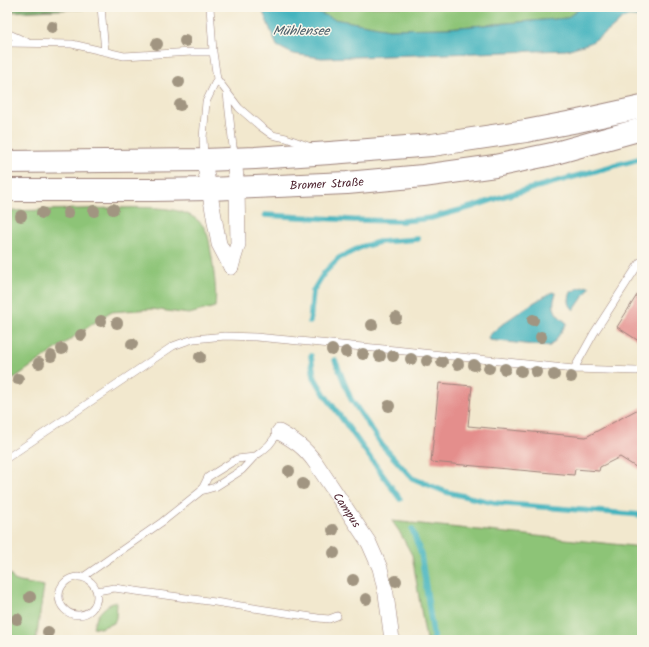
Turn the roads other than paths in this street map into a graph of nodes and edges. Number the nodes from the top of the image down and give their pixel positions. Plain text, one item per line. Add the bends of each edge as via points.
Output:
1 (101, 7) edge
2 (210, 7) edge
3 (7, 33) edge
4 (7, 43) edge
5 (31, 43) junction
6 (105, 52) junction
7 (213, 52) junction
8 (217, 79) junction
9 (227, 93) junction
10 (642, 107) edge
11 (642, 129) edge
12 (330, 153) junction
13 (234, 158) junction
14 (204, 160) junction
15 (7, 162) edge
16 (237, 188) junction
17 (209, 189) junction
18 (7, 190) edge
19 (640, 262) dead end
20 (574, 369) junction
21 (637, 371) dead end
22 (279, 432) joint
23 (254, 457) junction
24 (7, 458) edge
25 (200, 491) junction
26 (83, 577) junction
27 (97, 591) junction
28 (337, 616) dead end
29 (392, 640) edge

1 - 6 lane
2 - 7 lane
3 - 5 lane
4 - 5 lane
5 - 6 lane via 72,44
6 - 7 lane via 124,56
7 - 8 lane
8 - 9 lane
8 - 14 lane via 206,102
9 - 12 lane via 244,113 272,135
9 - 13 lane
10 - 12 main road via 563,124 432,146
11 - 16 main road, Bromer Straße via 552,154 480,168 347,183
12 - 13 main road
13 - 14 main road
13 - 16 street
14 - 15 main road
14 - 17 street
16 - 17 main road, Bromer Straße
16 - 17 street via 238,244 231,267 219,244
17 - 18 main road, Bromer Straße
19 - 20 lane
20 - 21 lane
20 - 24 lane via 256,337 194,339 173,346
22 - 23 lane, Campus via 269,445
22 - 29 street, Campus via 306,450 369,542 380,568
23 - 25 lane, Campus via 242,470 215,487
23 - 25 lane via 237,459 208,477
25 - 26 lane via 162,522
26 - 27 lane via 90,581
26 - 27 lane via 72,577 64,582 60,589 61,605 69,613 83,614 91,610 96,603
27 - 28 lane via 114,588 318,618 329,619

